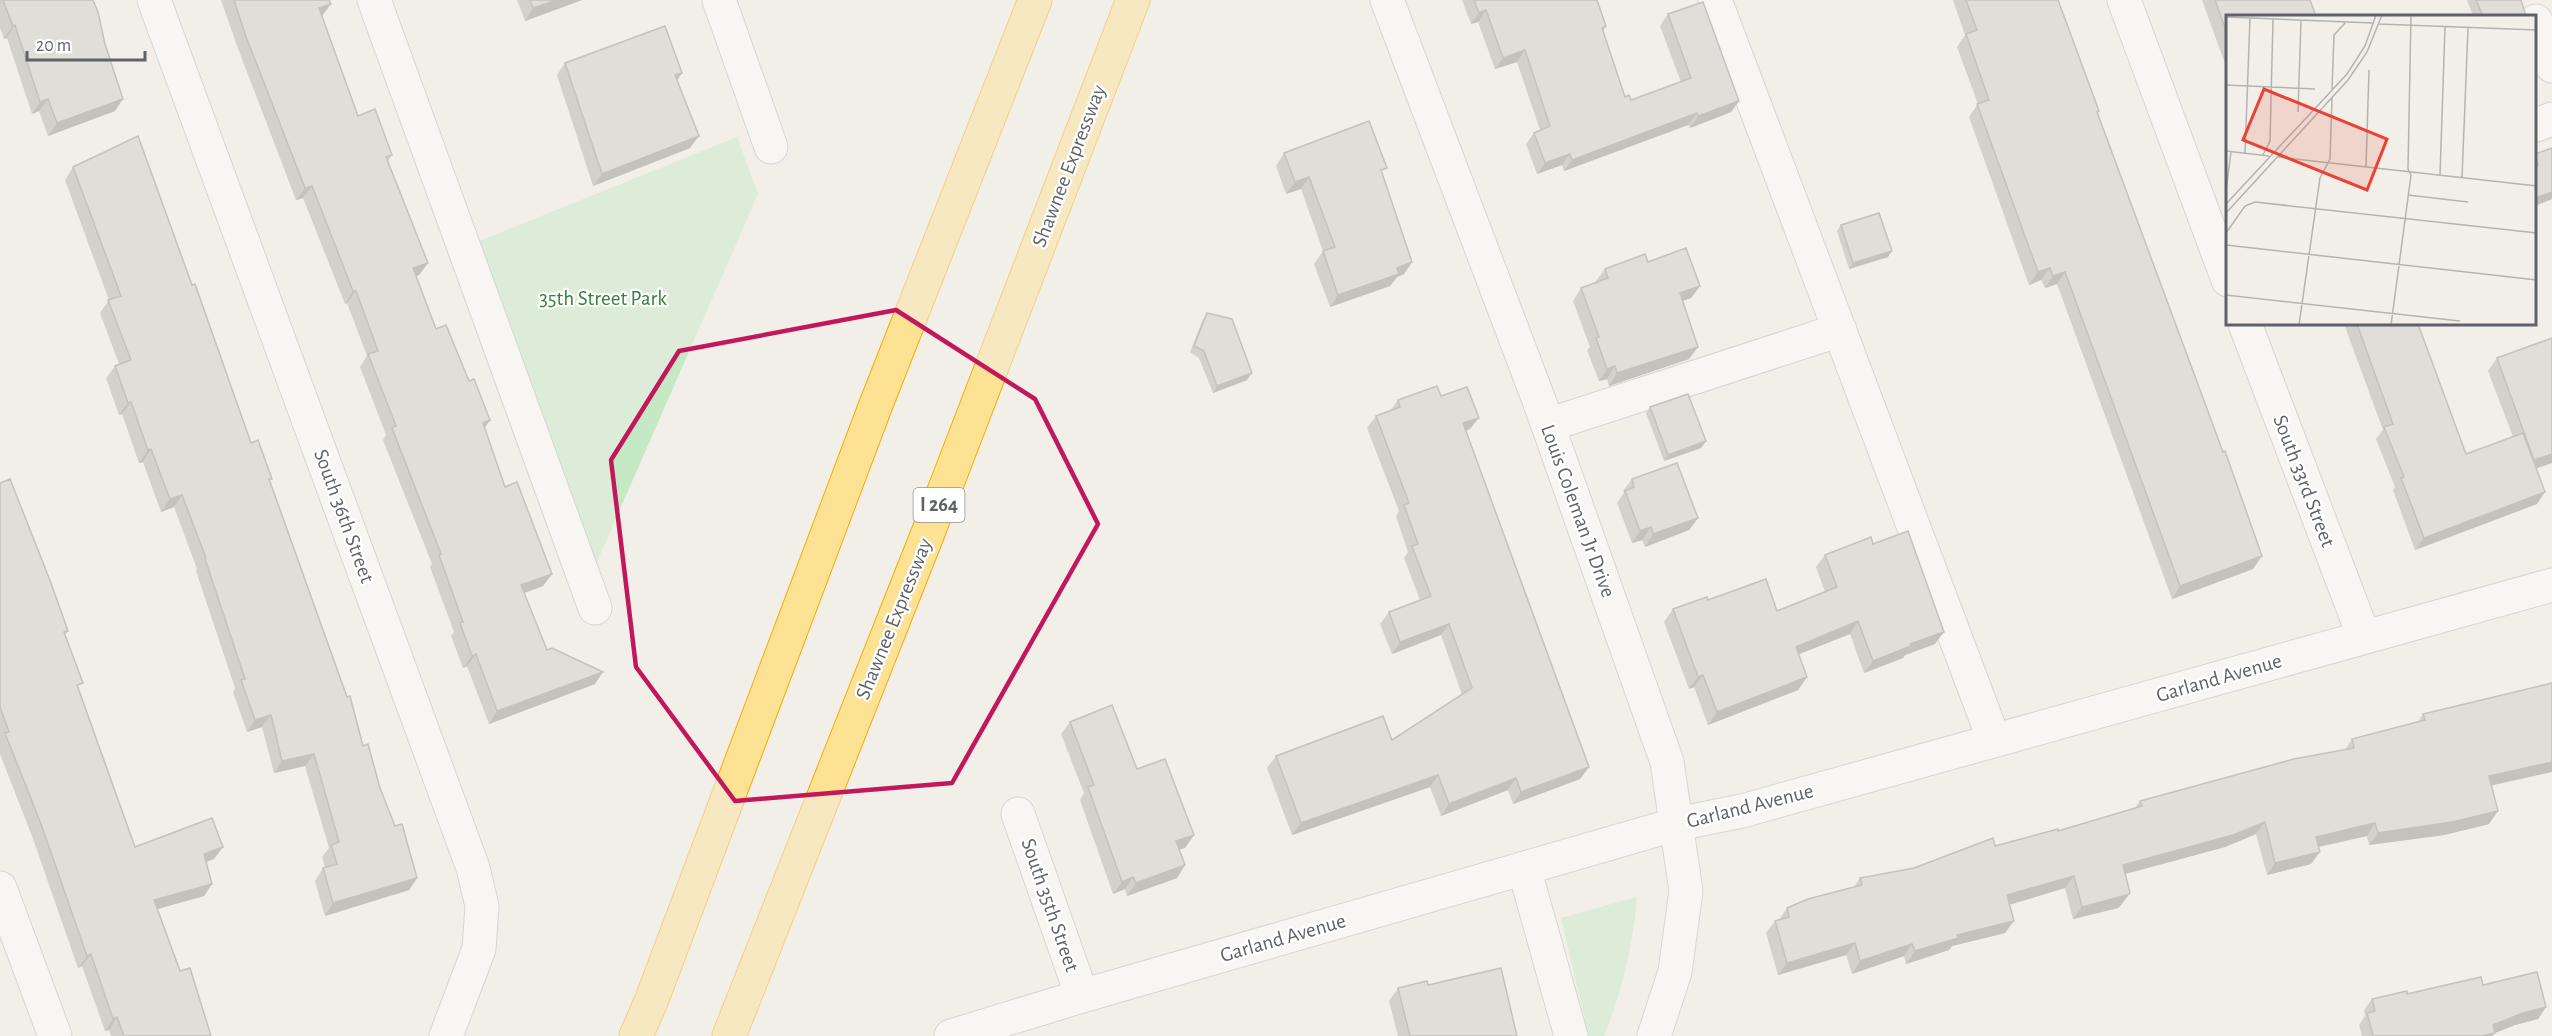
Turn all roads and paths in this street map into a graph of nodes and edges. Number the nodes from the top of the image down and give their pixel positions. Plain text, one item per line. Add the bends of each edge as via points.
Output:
1 (153, 0) edge
2 (374, 0) edge
3 (719, 0) edge
4 (1035, 0) edge
5 (1132, 0) edge
6 (1387, 0) edge
7 (1715, 0) edge
8 (2124, 0) edge
9 (2528, 0) edge
10 (2534, 15) edge
11 (2537, 25) edge
12 (2552, 66) edge
13 (2552, 119) edge
14 (2537, 124) edge
15 (771, 147) dead end
16 (2221, 238) edge
17 (2226, 268) edge
18 (2246, 326) edge
19 (1840, 330) junction
20 (1548, 425) junction
21 (2552, 585) edge
22 (596, 608) dead end
23 (2364, 638) junction
24 (1994, 740) junction
25 (1018, 814) dead end
26 (1677, 824) junction
27 (1524, 868) junction
28 (0, 888) edge
29 (1082, 996) junction
30 (735, 1022) edge
31 (55, 1036) edge
32 (446, 1036) edge
33 (636, 1036) edge
34 (951, 1036) edge
35 (1571, 1036) edge
36 (1654, 1036) edge

1 - 32 street, South 36th Street via 473,868 482,906 479,949
2 - 22 street
3 - 15 street
4 - 33 highway via 875,407
5 - 30 highway, Shawnee Expressway / I 264
6 - 20 street, Louis Coleman Jr Drive
7 - 19 street
8 - 16 street
9 - 10 street
11 - 12 street
13 - 14 street
16 - 17 street
18 - 23 street, South 33rd Street
19 - 20 street
19 - 24 street
20 - 26 street, Louis Coleman Jr Drive via 1667,762
21 - 23 street, Garland Avenue
23 - 24 street, Garland Avenue
24 - 26 street, Garland Avenue via 1732,814
25 - 29 street, South 35th Street
26 - 27 street, Garland Avenue
26 - 36 street, Louis Coleman Jr Drive via 1686,891 1675,972
27 - 29 street, Garland Avenue
27 - 35 street
28 - 31 street
29 - 34 street, Garland Avenue

